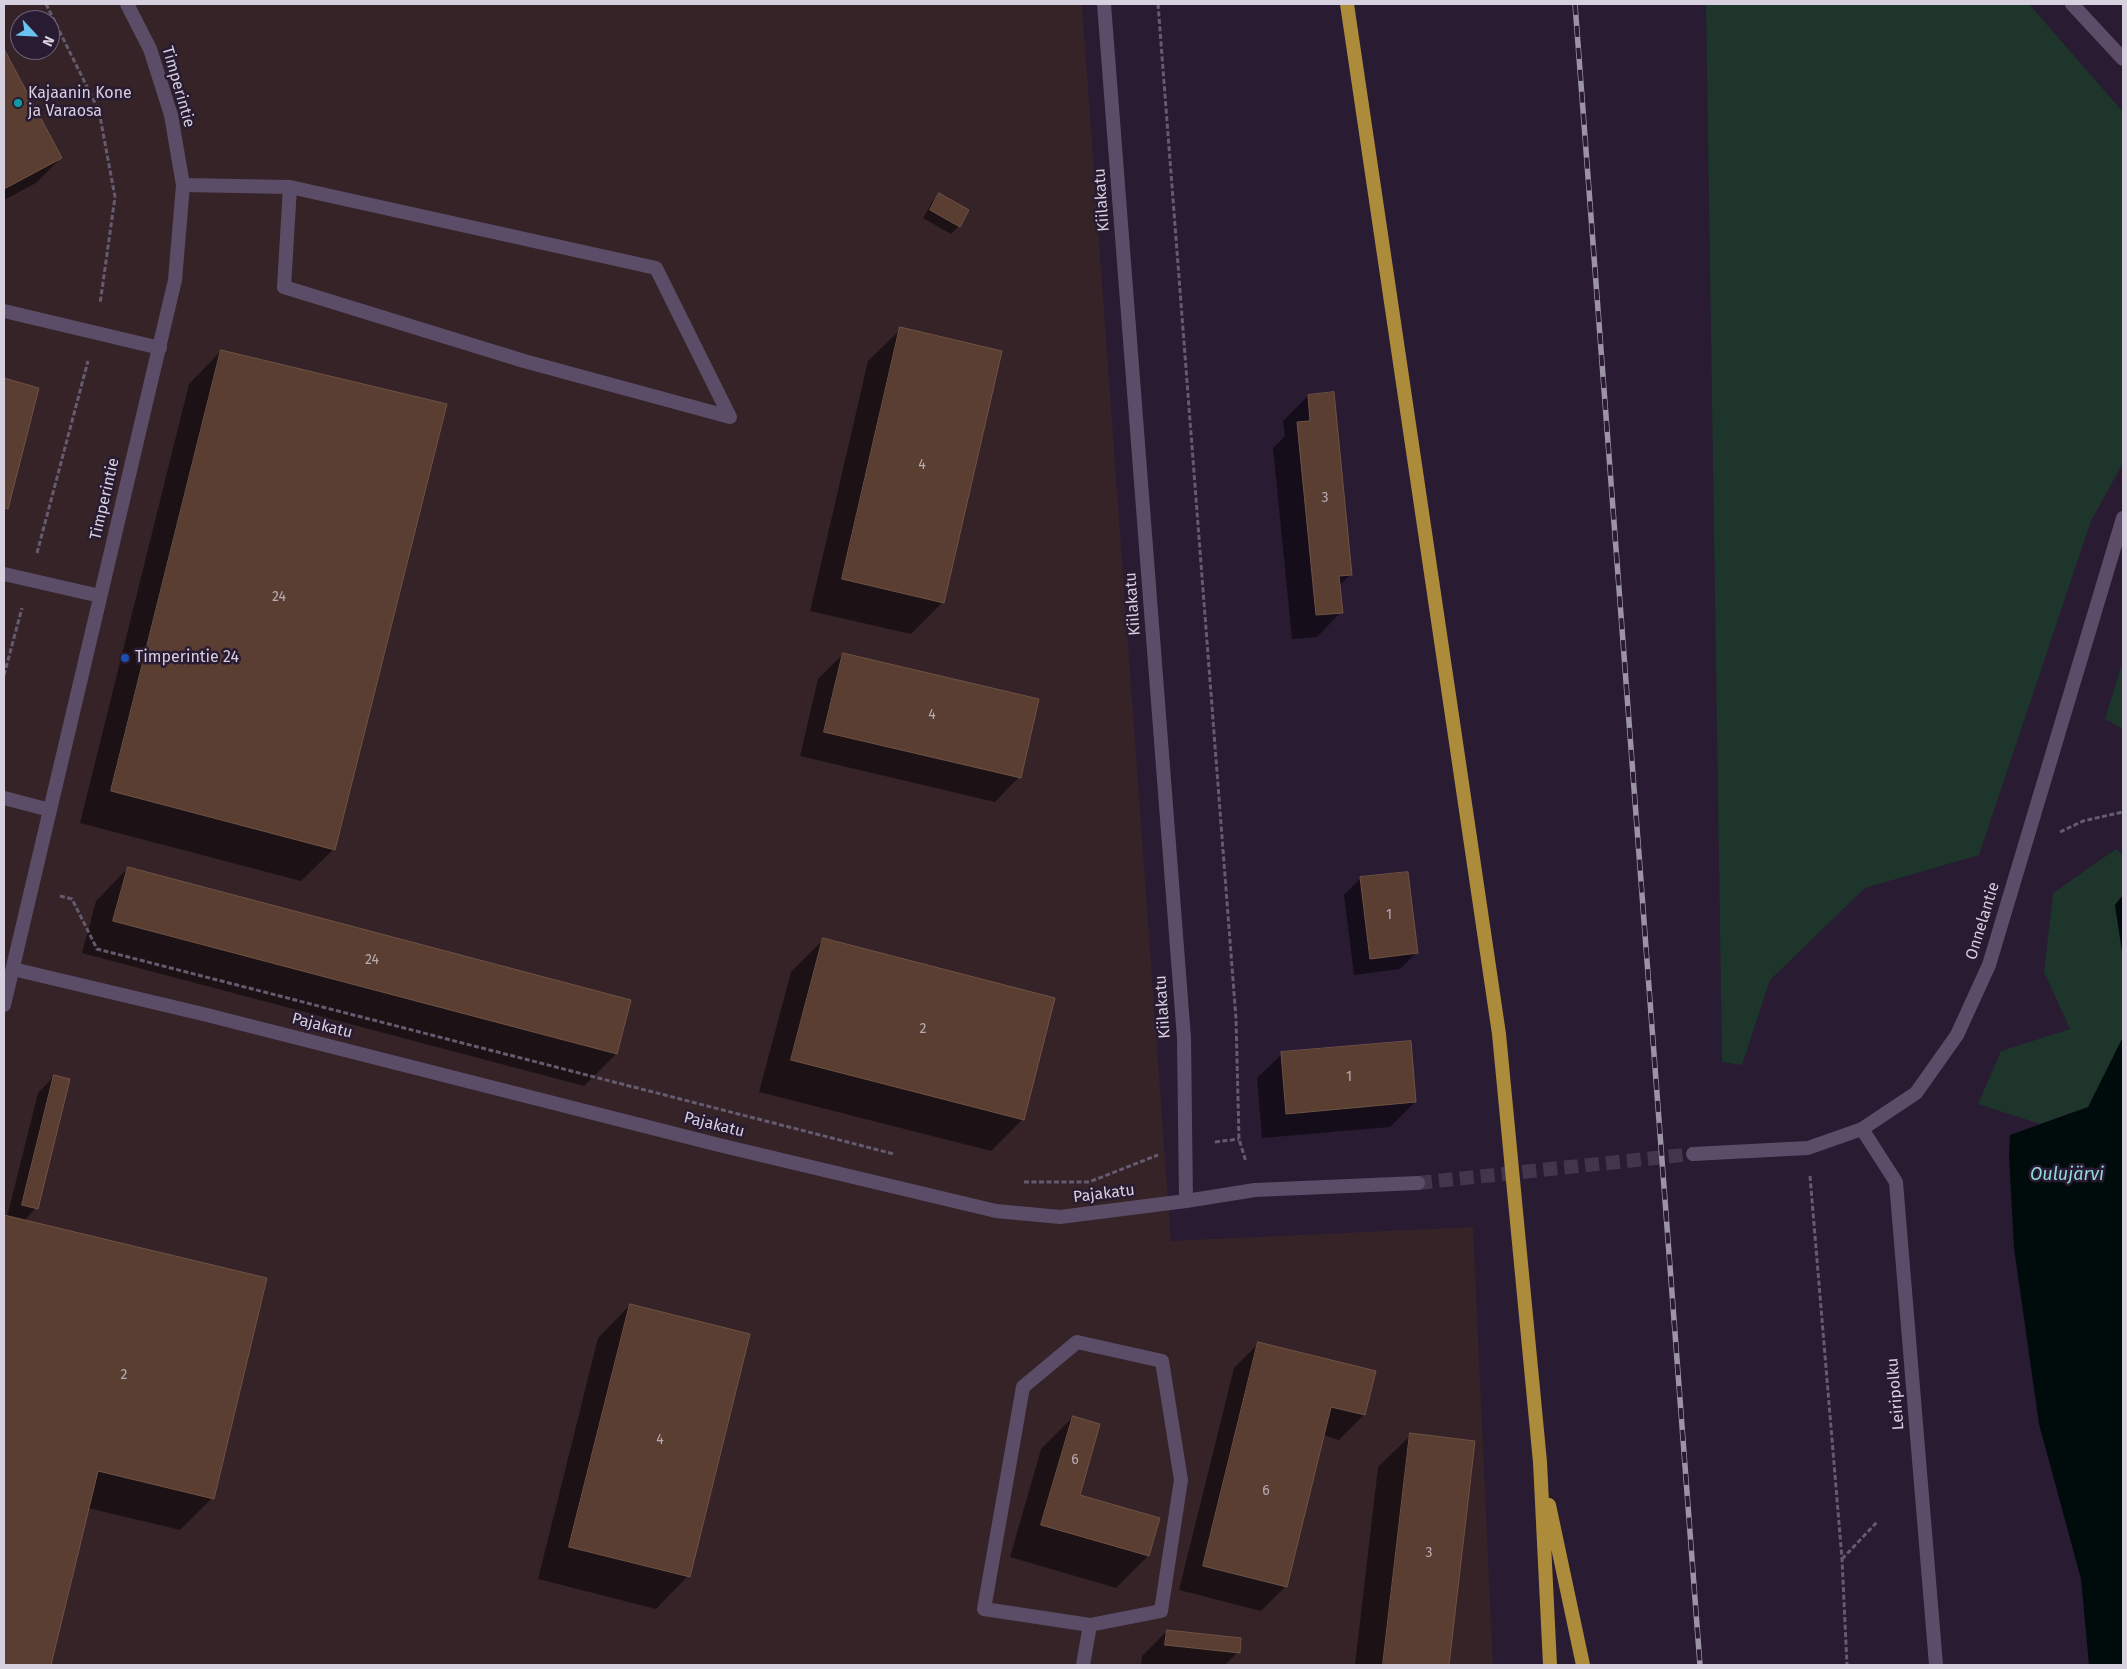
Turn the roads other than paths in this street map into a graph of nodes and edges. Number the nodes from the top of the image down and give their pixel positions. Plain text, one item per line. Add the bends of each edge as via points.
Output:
1 (127, 4) edge
2 (1104, 4) edge
3 (1346, 4) edge
4 (2072, 4) edge
5 (2122, 55) edge
6 (183, 185) junction
7 (290, 186) junction
8 (4, 311) edge
9 (160, 348) junction
10 (2123, 518) edge
11 (4, 574) edge
12 (100, 596) junction
13 (4, 798) edge
14 (50, 810) junction
15 (12, 969) junction
16 (4, 1005) edge
17 (1862, 1129) junction
18 (1693, 1154) tunnel mouth
19 (1418, 1183) tunnel mouth
20 (1186, 1201) junction
21 (1540, 1462) junction
22 (1090, 1625) junction
23 (1083, 1665) edge
24 (1550, 1665) edge
25 (1583, 1665) edge
26 (1936, 1665) edge

1 - 6 street, Timperintie via 150,49 171,115
2 - 20 street, Kiilakatu via 1184,1038
3 - 21 highway via 1499,1034
4 - 5 street
6 - 7 street
6 - 9 street, Timperintie via 175,280
7 - 7 street via 656,268 730,417 524,361 284,287
8 - 9 street
9 - 12 street, Timperintie
10 - 17 street, Onnelantie via 1989,965 1957,1035 1916,1093
11 - 12 street
12 - 14 street, Timperintie
13 - 14 street
14 - 15 street, Timperintie
15 - 16 street, Timperintie
15 - 20 street, Pajakatu via 719,1145 996,1210 1060,1217
17 - 18 street, Onnelantie via 1808,1148
17 - 26 street, Leiripolku via 1896,1182
19 - 20 street, Pajakatu via 1255,1190
21 - 24 highway
21 - 25 highway
22 - 22 street via 984,1609 1023,1387 1077,1342 1162,1361 1181,1480 1161,1611
22 - 23 street

